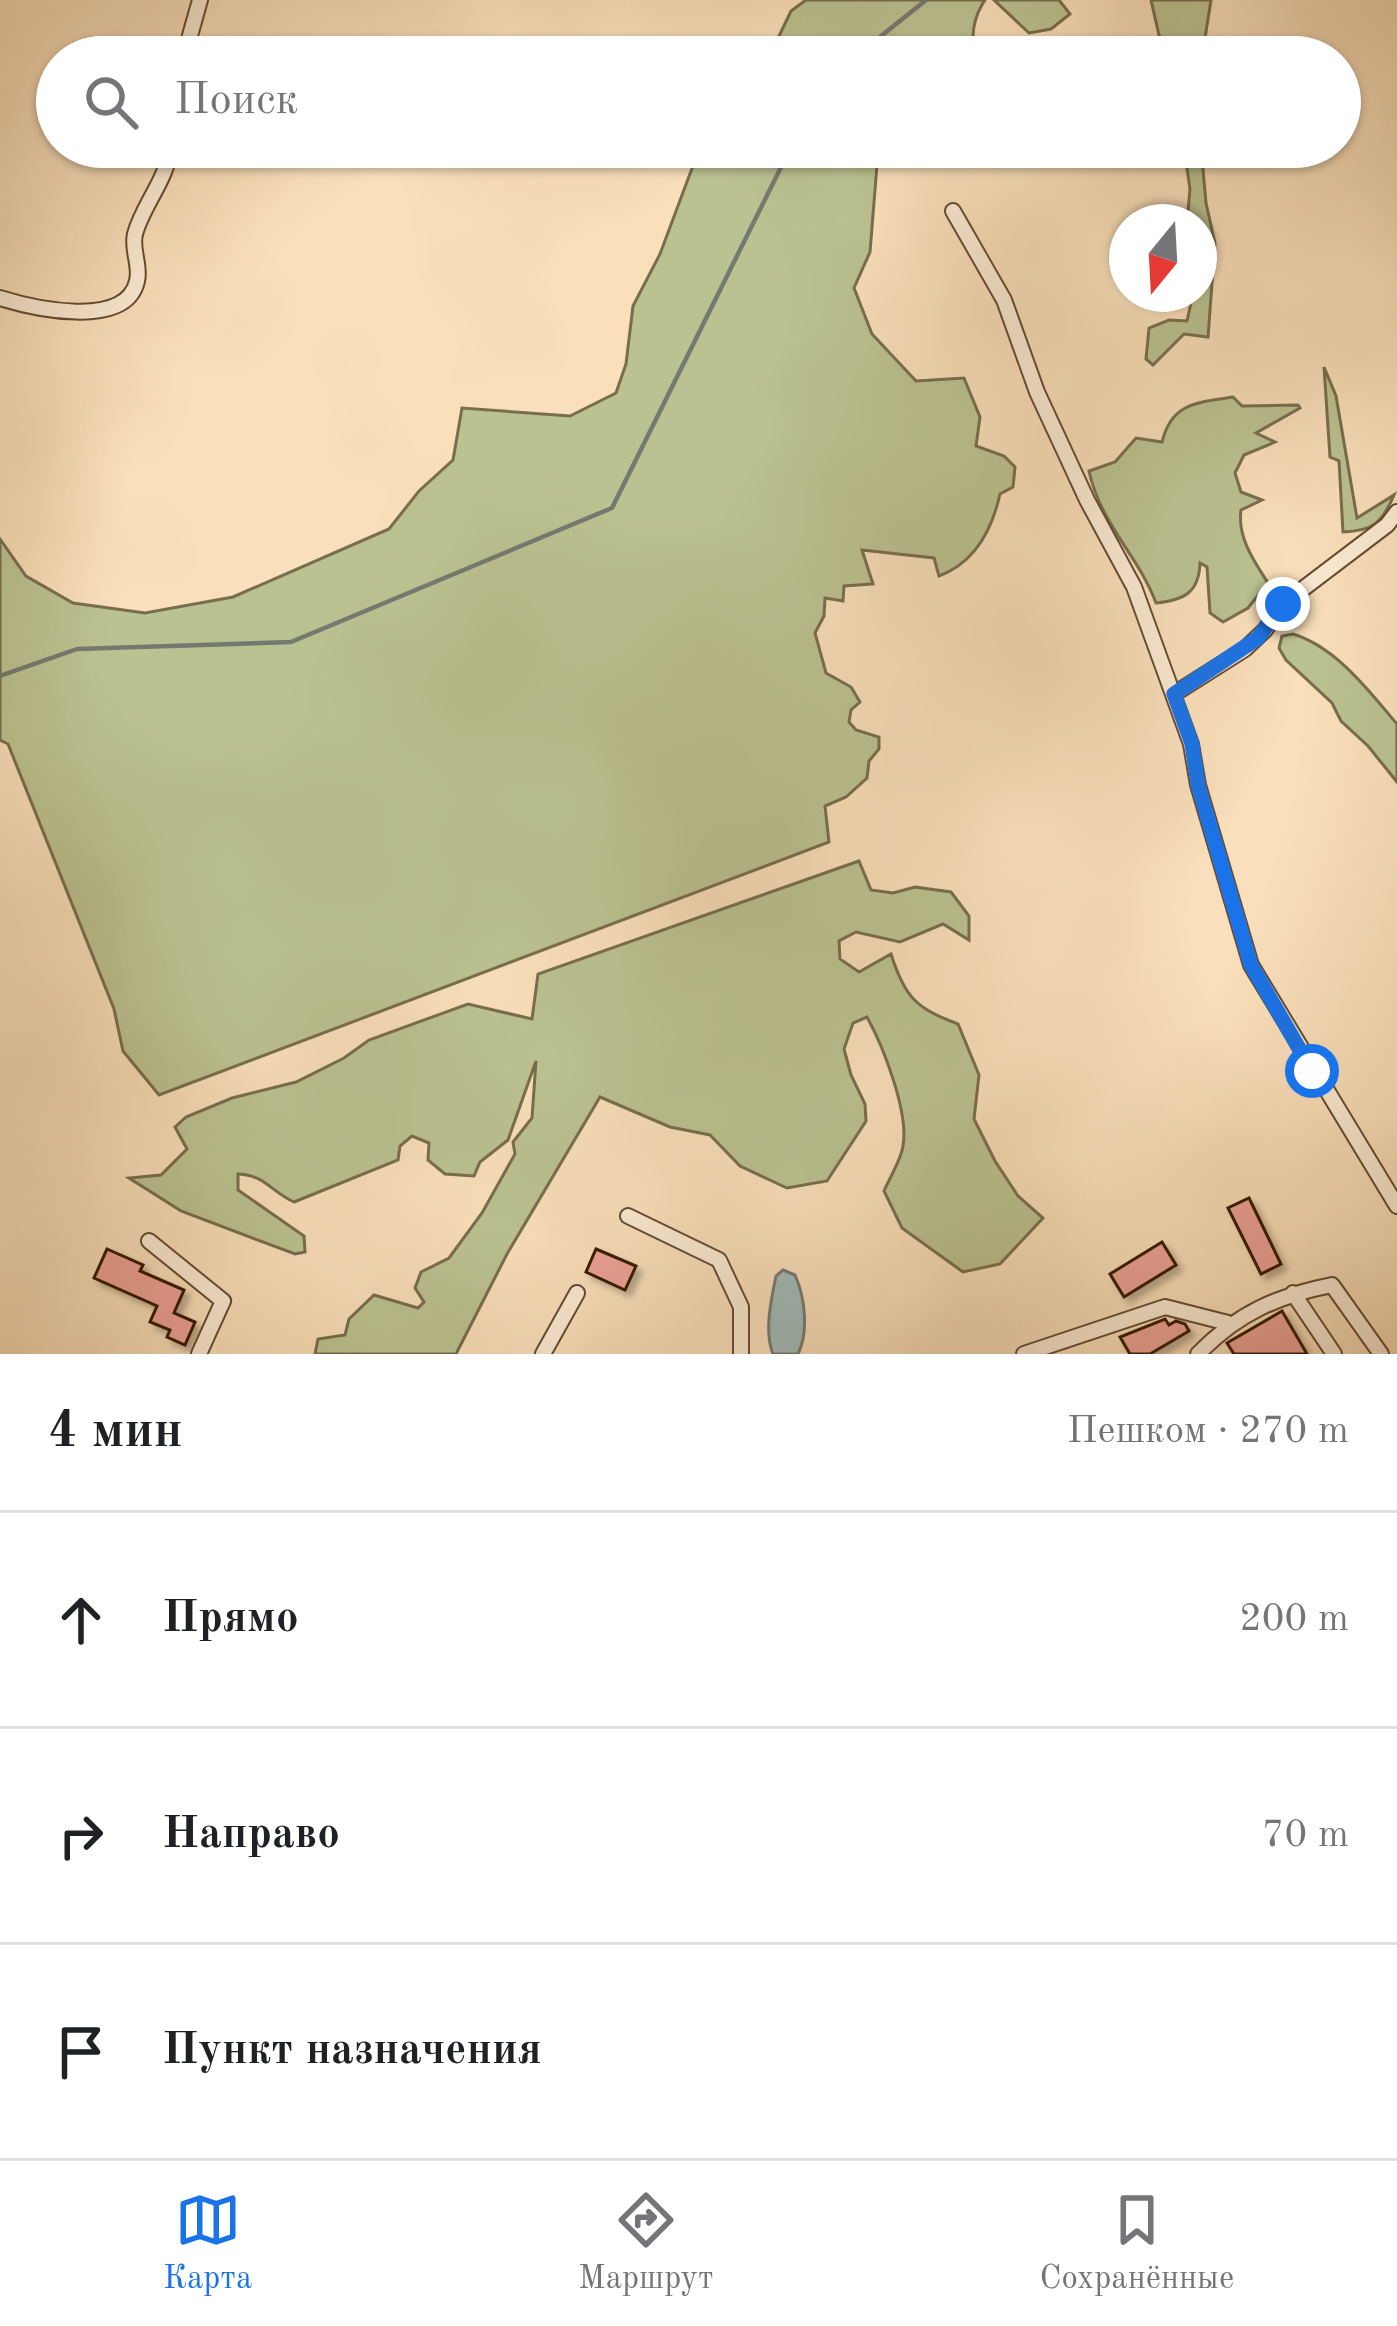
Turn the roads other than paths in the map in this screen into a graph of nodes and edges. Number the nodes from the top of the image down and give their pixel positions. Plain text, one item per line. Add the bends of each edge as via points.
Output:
1 (200, 0) edge
2 (190, 36) edge
3 (166, 168) edge
4 (953, 212) dead end
5 (0, 298) edge
6 (1397, 512) edge
7 (1174, 694) junction
8 (1397, 1206) edge
9 (628, 1216) dead end
10 (149, 1241) dead end
11 (577, 1293) dead end
12 (1293, 1293) junction
13 (1228, 1323) junction
14 (1043, 1350) edge
15 (199, 1354) edge
16 (543, 1354) edge
17 (741, 1354) edge
18 (1024, 1354) edge
19 (1198, 1354) edge
20 (1334, 1354) edge
21 (1381, 1354) edge

1 - 2 street
3 - 5 street via 135,232 139,277 122,302 56,313
4 - 7 street via 1004,300 1037,392 1134,587
6 - 7 street via 1283,604 1258,638
7 - 8 street via 1251,965
9 - 17 street via 718,1260 741,1307
10 - 15 street via 223,1301
11 - 16 street
12 - 13 street
12 - 20 street
12 - 21 street via 1332,1285
13 - 14 street via 1165,1307
13 - 19 street
14 - 18 street

